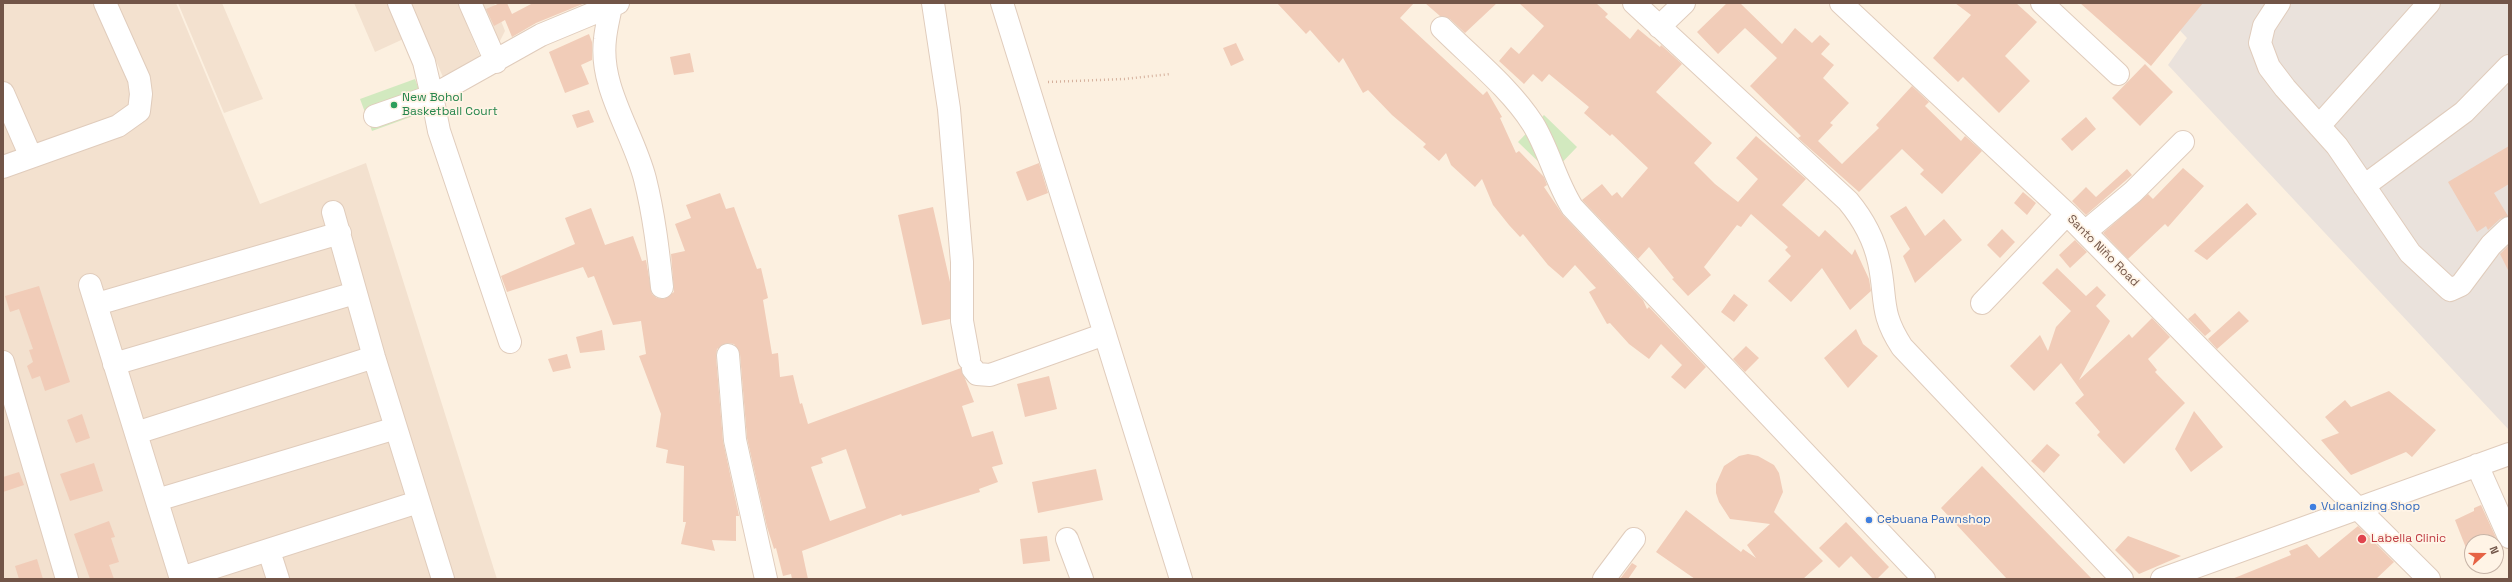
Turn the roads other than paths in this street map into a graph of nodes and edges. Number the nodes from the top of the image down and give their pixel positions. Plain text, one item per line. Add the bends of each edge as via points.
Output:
1 (105, 3) edge
2 (399, 3) edge
3 (470, 3) edge
4 (933, 3) edge
5 (1002, 3) edge
6 (1634, 3) edge
7 (1684, 3) edge
8 (1841, 3) edge
9 (2042, 3) edge
10 (2279, 3) edge
11 (2429, 3) edge
12 (615, 4) edge
13 (1442, 28) dead end
14 (1660, 28) junction
15 (496, 62) junction
16 (2509, 66) edge
17 (2118, 74) dead end
18 (3, 93) edge
19 (432, 96) junction
20 (375, 116) dead end
21 (2319, 126) junction
22 (2183, 142) dead end
23 (31, 157) junction
24 (3, 168) edge
25 (2364, 186) junction
26 (333, 212) dead end
27 (2067, 214) junction
28 (2509, 228) edge
29 (2085, 232) junction
30 (340, 233) junction
31 (662, 287) dead end
32 (355, 293) junction
33 (1982, 303) dead end
34 (1105, 334) junction
35 (510, 342) dead end
36 (728, 356) dead end
37 (374, 357) junction
38 (3, 362) edge
39 (114, 364) junction
40 (396, 428) junction
41 (136, 433) junction
42 (2509, 454) edge
43 (2477, 465) junction
44 (157, 500) junction
45 (418, 502) junction
46 (2358, 508) junction
47 (2509, 537) edge
48 (1067, 539) dead end
49 (1634, 539) dead end
50 (270, 551) junction
51 (181, 578) edge
52 (67, 579) edge
53 (278, 579) edge
54 (443, 579) edge
55 (766, 579) edge
56 (1082, 579) edge
57 (1181, 579) edge
58 (1604, 579) edge
59 (1924, 579) edge
60 (2122, 579) edge
61 (2162, 579) edge
62 (2429, 579) edge

1 - 23 street via 139,79 140,111 118,126
2 - 19 street via 424,62
3 - 15 street
4 - 34 street via 949,109 962,262 962,321 971,364 977,374 990,375
5 - 34 street
6 - 14 street
7 - 14 street
8 - 27 street, Santo Niño Road
9 - 17 street
10 - 21 street via 2264,26 2260,43 2269,67
11 - 21 street
12 - 15 street via 541,35
12 - 31 street via 604,39 608,76 645,177 656,230
13 - 59 street via 1518,104 1532,123 1545,145 1555,176 1572,207
14 - 60 street via 1848,201 1862,218 1872,242 1879,261 1884,312 1890,329 1902,347
15 - 19 street
16 - 25 street via 2464,112
18 - 23 street
19 - 20 street
19 - 35 street via 439,131
21 - 25 street via 2337,146
22 - 29 street via 2133,192
23 - 24 street
25 - 28 street via 2410,253 2450,290 2460,285 2491,245
26 - 30 street
27 - 29 street, Santo Niño Road
27 - 33 street
29 - 46 street, Santo Niño Road
30 - 32 street
30 - 39 street via 93,294
32 - 37 street
32 - 39 street
34 - 57 street
36 - 55 street via 735,440
37 - 40 street
37 - 41 street
38 - 52 street
39 - 41 street
40 - 44 street
40 - 45 street
41 - 44 street
42 - 43 street
43 - 46 street
43 - 47 street
44 - 51 street
45 - 50 street
45 - 54 street
46 - 61 street
46 - 62 street, Santo Niño Road
48 - 56 street
49 - 58 street
50 - 51 street
50 - 53 street

